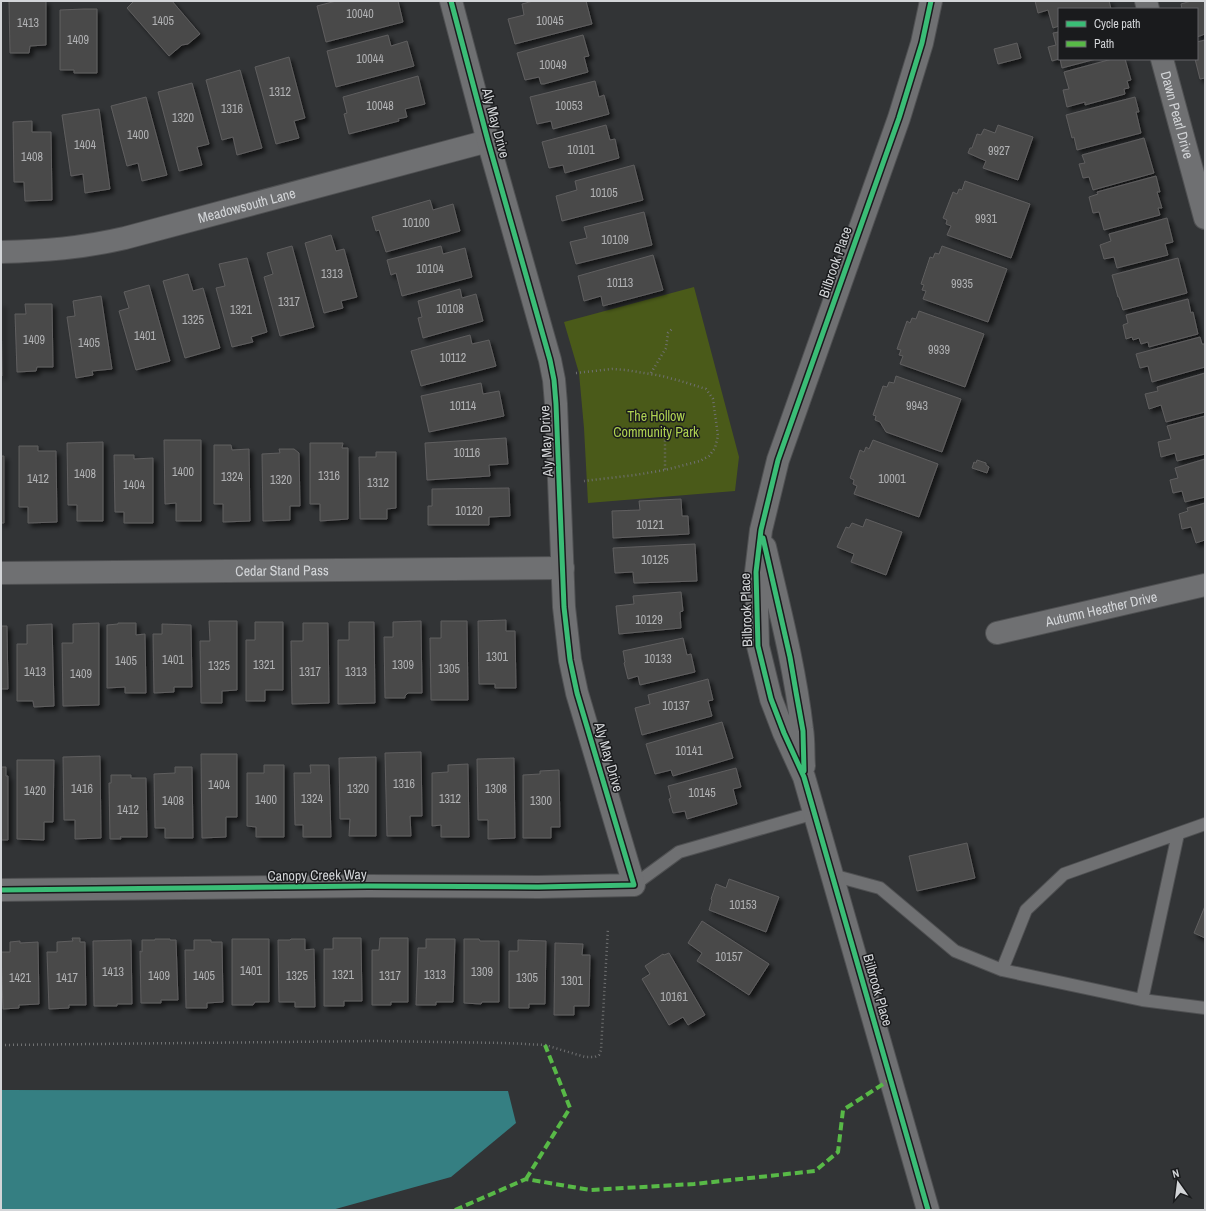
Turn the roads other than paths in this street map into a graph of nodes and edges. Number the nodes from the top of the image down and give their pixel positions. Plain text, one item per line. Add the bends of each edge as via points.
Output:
1 (451, 1) edge
2 (930, 1) edge
3 (1162, 60) edge
4 (488, 140) junction
5 (1205, 218) edge
6 (1, 252) edge
7 (562, 568) junction
8 (1, 573) edge
9 (1205, 584) edge
10 (997, 633) dead end
11 (815, 813) junction
12 (1205, 824) edge
13 (1178, 834) junction
14 (832, 875) junction
15 (634, 885) junction
16 (1, 890) edge
17 (1002, 970) junction
18 (1142, 1000) junction
19 (1205, 1008) edge
20 (928, 1210) edge

1 - 4 street, Aly May Drive
2 - 11 street, Bilbrook Place via 922,43 899,118 778,460 761,530 803,731 804,777
3 - 5 street, Dawn Pearl Drive
4 - 6 street, Meadowsouth Lane via 97,245
4 - 7 street, Aly May Drive via 554,380
7 - 8 street, Cedar Stand Pass
7 - 15 street, Aly May Drive via 567,637 577,693
9 - 10 street, Autumn Heather Drive
11 - 14 street, Bilbrook Place
11 - 15 lane via 679,852
12 - 13 lane
13 - 17 lane via 1064,874 1026,910
13 - 18 lane
14 - 17 lane via 880,888 955,951
14 - 20 street, Bilbrook Place
15 - 16 street, Canopy Creek Way
17 - 18 lane
18 - 19 lane

